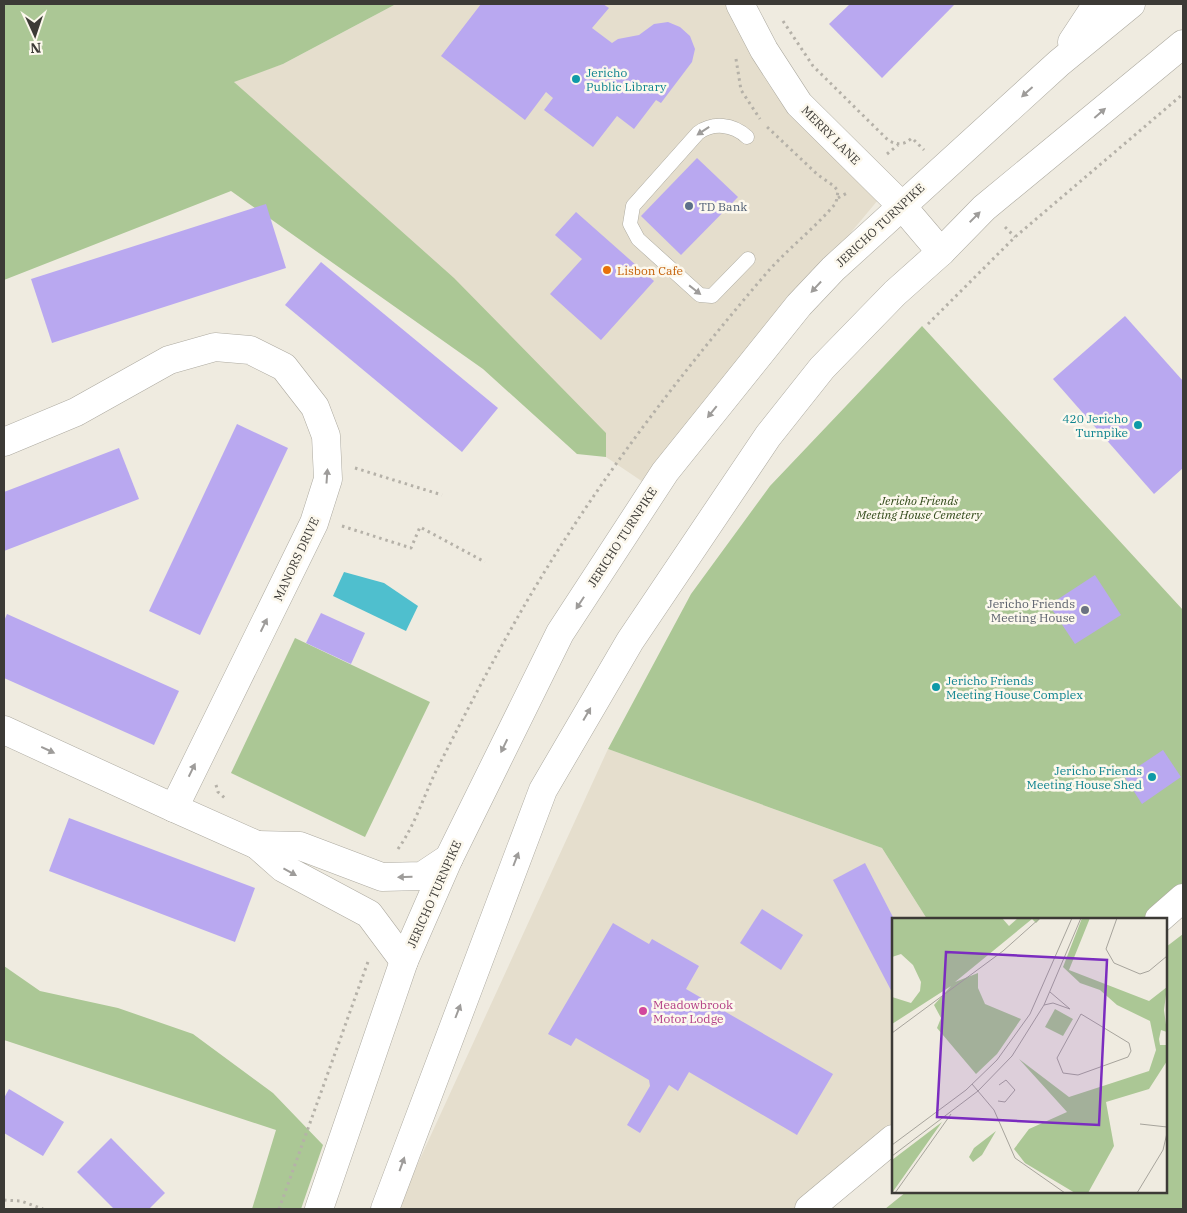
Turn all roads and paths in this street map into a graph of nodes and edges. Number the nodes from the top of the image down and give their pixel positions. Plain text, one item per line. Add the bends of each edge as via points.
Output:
1 (740, 4) edge
2 (1097, 4) edge
3 (1131, 4) edge
4 (780, 17) dead end
5 (1183, 44) edge
6 (736, 55) dead end
7 (1059, 63) junction
8 (1183, 94) edge
9 (746, 137) dead end
10 (912, 138) dead end
11 (902, 205) junction
12 (941, 252) junction
13 (748, 259) dead end
14 (928, 324) dead end
15 (4, 442) edge
16 (353, 467) dead end
17 (442, 495) dead end
18 (337, 524) dead end
19 (485, 562) dead end
20 (4, 730) edge
21 (216, 778) dead end
22 (228, 801) dead end
23 (174, 808) junction
24 (257, 845) junction
25 (396, 852) dead end
26 (449, 858) junction
27 (1183, 898) edge
28 (1160, 918) edge
29 (372, 952) dead end
30 (404, 962) junction
31 (892, 1140) edge
32 (4, 1200) edge
33 (43, 1209) edge
34 (278, 1209) edge
35 (320, 1209) edge
36 (385, 1209) edge
37 (809, 1209) edge

1 - 11 main road, MERRY LANE via 764,50 800,104
2 - 7 main road
3 - 7 main road, JERICHO TURNPIKE
4 - 10 path via 813,66 889,141 905,144
12 -> 5 main road via 984,208
6 - 25 path via 738,82 749,106 775,137 834,186 838,198 836,203 774,264 732,313 596,490 522,610 435,773 409,833
7 -> 11 main road, JERICHO TURNPIKE
8 - 14 path via 1015,237
9 -> 13 lane via 739,130 725,127 708,127 698,133 633,206 630,224 638,239 700,295 712,296
11 - 12 main road, MERRY LANE
11 -> 26 main road, JERICHO TURNPIKE via 799,305 665,472 560,633
36 -> 12 main road via 548,781 630,641 768,436 822,368 895,293
23 -> 15 main road, MANORS DRIVE via 314,523 328,479 326,436 315,407 284,367 250,350 215,347 169,360 76,412
16 - 17 path
18 - 19 path via 411,548 420,527
20 -> 23 main road
21 - 22 path via 218,792
23 - 24 main road
26 -> 24 main road via 422,876 382,877 300,846
24 -> 30 main road via 283,868 369,914
26 - 30 main road, JERICHO TURNPIKE
27 - 28 main road
29 - 34 path
30 - 35 main road, JERICHO TURNPIKE
31 - 37 main road
32 - 33 path via 21,1201

